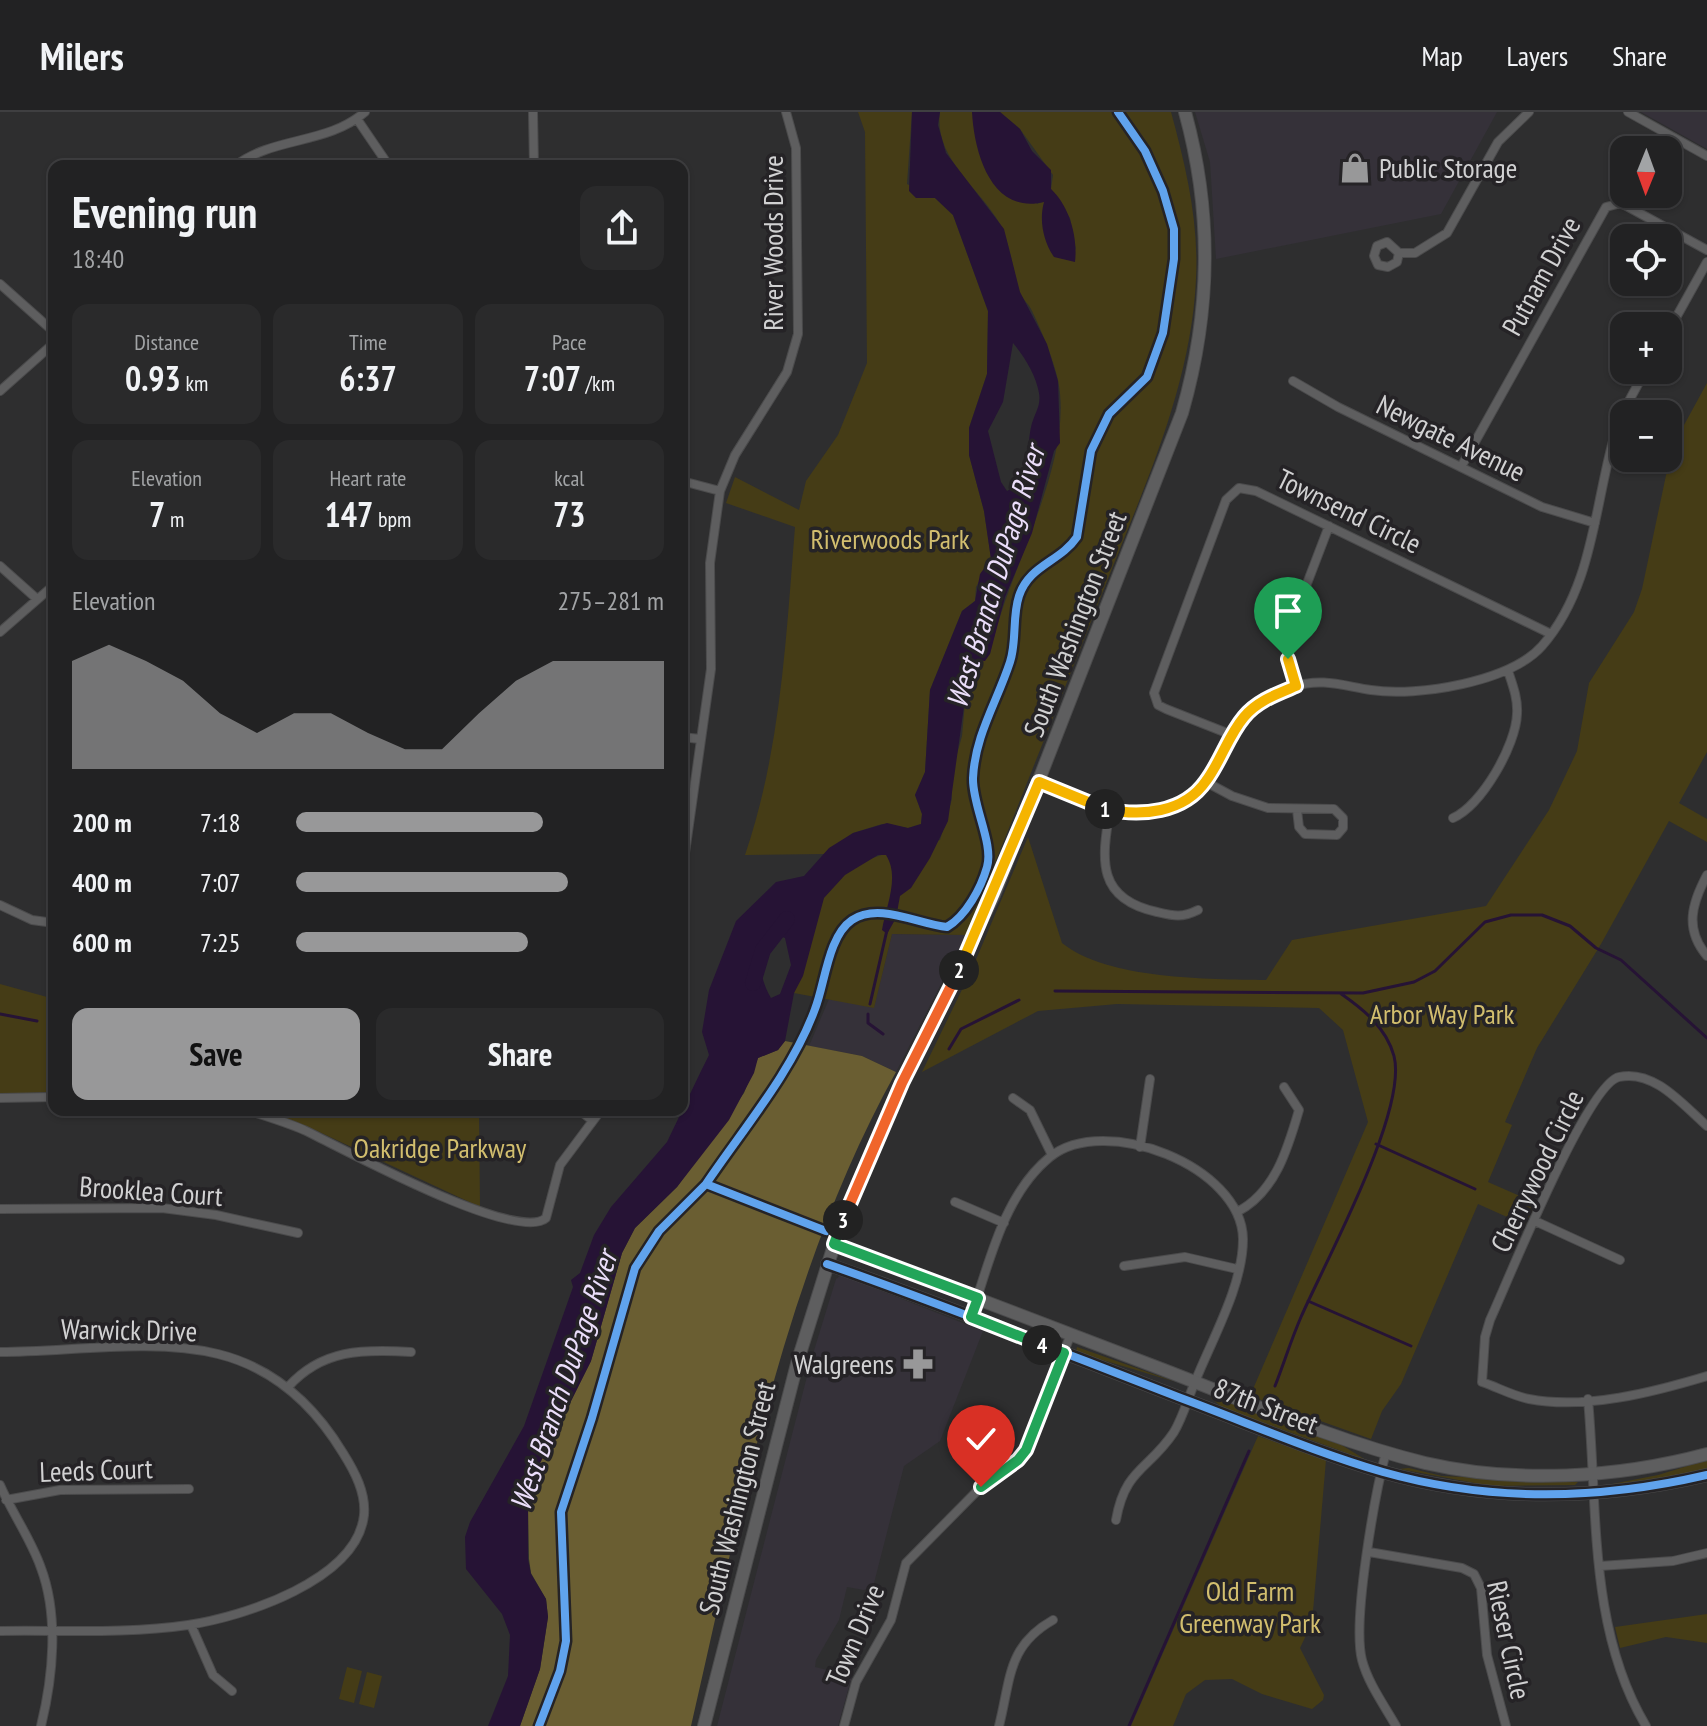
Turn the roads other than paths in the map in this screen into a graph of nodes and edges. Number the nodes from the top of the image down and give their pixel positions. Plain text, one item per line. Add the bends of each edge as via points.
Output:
1 (365, 112) edge
2 (533, 112) edge
3 (786, 112) edge
4 (1185, 112) edge
5 (1529, 112) edge
6 (1628, 112) edge
7 (357, 119) junction
8 (1707, 156) edge
9 (245, 160) edge
10 (385, 160) edge
11 (534, 160) edge
12 (1707, 250) edge
13 (1399, 253) dead end
14 (1707, 262) edge
15 (0, 284) edge
16 (1679, 312) edge
17 (48, 327) edge
18 (48, 348) edge
19 (1293, 381) dead end
20 (1639, 384) edge
21 (0, 391) edge
22 (1461, 467) junction
23 (688, 483) edge
24 (720, 491) junction
25 (1595, 523) junction
26 (1329, 526) junction
27 (0, 566) edge
28 (48, 590) edge
29 (37, 599) junction
30 (0, 632) edge
31 (1551, 634) junction
32 (1508, 671) junction
33 (1296, 686) junction
34 (1232, 735) junction
35 (688, 738) edge
36 (700, 739) junction
37 (1039, 782) junction
38 (1206, 782) junction
39 (1110, 810) junction
40 (1297, 810) junction
41 (1453, 818) dead end
42 (688, 839) edge
43 (1707, 875) edge
44 (0, 905) edge
45 (1198, 910) dead end
46 (48, 922) edge
47 (1707, 956) edge
48 (1150, 1079) dead end
49 (1284, 1087) dead end
50 (48, 1097) edge
51 (0, 1098) edge
52 (1013, 1098) dead end
53 (265, 1116) edge
54 (587, 1116) edge
55 (596, 1116) edge
56 (592, 1120) junction
57 (1707, 1126) edge
58 (1140, 1147) junction
59 (1052, 1155) junction
60 (955, 1202) dead end
61 (0, 1209) edge
62 (1237, 1212) junction
63 (1535, 1221) junction
64 (1004, 1223) junction
65 (298, 1233) dead end
66 (834, 1244) junction
67 (1620, 1260) dead end
68 (827, 1264) junction
69 (1124, 1266) dead end
70 (1237, 1269) junction
71 (978, 1298) junction
72 (971, 1317) junction
73 (1071, 1334) junction
74 (0, 1352) edge
75 (411, 1352) dead end
76 (1064, 1353) junction
77 (1707, 1376) edge
78 (1195, 1381) junction
79 (288, 1387) junction
80 (1588, 1399) junction
81 (1188, 1400) junction
82 (1386, 1452) junction
83 (1707, 1454) edge
84 (1381, 1471) junction
85 (1594, 1474) junction
86 (1707, 1475) edge
87 (0, 1485) edge
88 (189, 1489) dead end
89 (1595, 1494) junction
90 (6, 1500) junction
91 (1116, 1520) dead end
92 (1369, 1552) junction
93 (1707, 1553) edge
94 (1600, 1566) junction
95 (1053, 1620) dead end
96 (191, 1625) junction
97 (51, 1630) junction
98 (0, 1631) edge
99 (232, 1691) dead end
100 (41, 1726) edge
101 (704, 1726) edge
102 (844, 1726) edge
103 (999, 1726) edge
104 (1396, 1726) edge
105 (1506, 1726) edge
106 (1646, 1726) edge

1 - 7 street
2 - 11 street
3 - 24 street, River Woods Drive via 797,168 795,348 787,372 735,455
4 - 37 street, South Washington Street via 1207,244 1194,371 1172,441
5 - 13 street via 1498,142 1447,233 1415,253
6 - 8 street
7 - 9 street via 325,135 262,150
7 - 10 street
12 - 22 street, Putnam Drive via 1621,203 1606,207
14 - 16 street
15 - 17 street
18 - 21 street
19 - 22 street, Newgate Avenue
20 - 25 street via 1617,426
22 - 25 street, Newgate Avenue via 1542,507
23 - 24 street
24 - 36 street, River Woods Drive via 711,548 712,654
25 - 31 street via 1578,583
26 - 31 street, Townsend Circle
26 - 33 street via 1290,628 1288,653
26 - 34 street, Townsend Circle via 1248,488 1234,490 1226,500 1154,693 1158,705
27 - 29 street
28 - 29 street
29 - 30 street
31 - 32 street
32 - 33 street via 1403,692 1322,682
32 - 41 street via 1517,699 1515,728 1484,792
33 - 34 street via 1260,703
34 - 38 street
35 - 36 street
36 - 42 street, River Woods Drive
37 - 39 street
37 - 66 street, South Washington Street via 994,895 875,1141
38 - 39 street via 1193,796 1166,809
38 - 40 street via 1254,804
39 - 45 street via 1105,855 1114,891 1146,910 1182,918
40 - 40 street via 1305,834 1337,835 1343,828 1343,818 1334,809
43 - 47 street via 1693,904 1691,923
44 - 46 street
48 - 58 street
49 - 62 street via 1299,1110 1287,1149 1260,1197
50 - 51 street
52 - 59 street via 1030,1110
53 - 56 street via 478,1212 526,1225 546,1218 560,1165
54 - 56 street
55 - 56 street
57 - 63 street, Cherrywood Circle via 1667,1090 1643,1078 1609,1081 1585,1113
58 - 59 street via 1089,1141
58 - 62 street via 1191,1164
59 - 64 street via 1016,1199
60 - 64 street
61 - 65 street, Brooklea Court via 162,1208
62 - 70 street via 1243,1237
63 - 67 street
63 - 80 street, Cherrywood Circle via 1486,1332 1482,1382 1531,1399
64 - 71 street
66 - 68 street, South Washington Street
66 - 71 street, 87th Street
68 - 72 street, 87th Street
68 - 101 street, South Washington Street via 793,1376
69 - 70 street via 1185,1257
70 - 78 street
71 - 72 street
71 - 73 street, 87th Street
72 - 76 street, 87th Street
73 - 76 street, Town Drive
73 - 78 street, 87th Street
74 - 79 street, Warwick Drive via 198,1350 248,1364
75 - 79 street via 332,1355 311,1365
76 - 81 street, 87th Street
76 - 102 street, Town Drive via 1022,1457 981,1487 906,1563 891,1620 856,1682
77 - 80 street
78 - 81 street
78 - 82 street, 87th Street
79 - 96 street, Warwick Drive via 325,1425 360,1486 362,1524 342,1558 311,1581 267,1603
80 - 85 street
81 - 84 street, 87th Street
81 - 91 street via 1172,1435 1127,1482
82 - 84 street
82 - 85 street, 87th Street via 1466,1470
83 - 85 street, 87th Street
84 - 89 street, 87th Street via 1466,1489
84 - 92 street
85 - 89 street
86 - 89 street, 87th Street
87 - 90 street
88 - 90 street, Leeds Court via 60,1490
89 - 94 street
90 - 97 street via 42,1568
92 - 104 street via 1359,1645 1365,1669
92 - 105 street, Rieser Circle via 1474,1574
93 - 94 street
94 - 106 street via 1609,1638
95 - 103 street via 1020,1646
96 - 97 street
96 - 99 street via 213,1675
97 - 98 street
97 - 100 street

